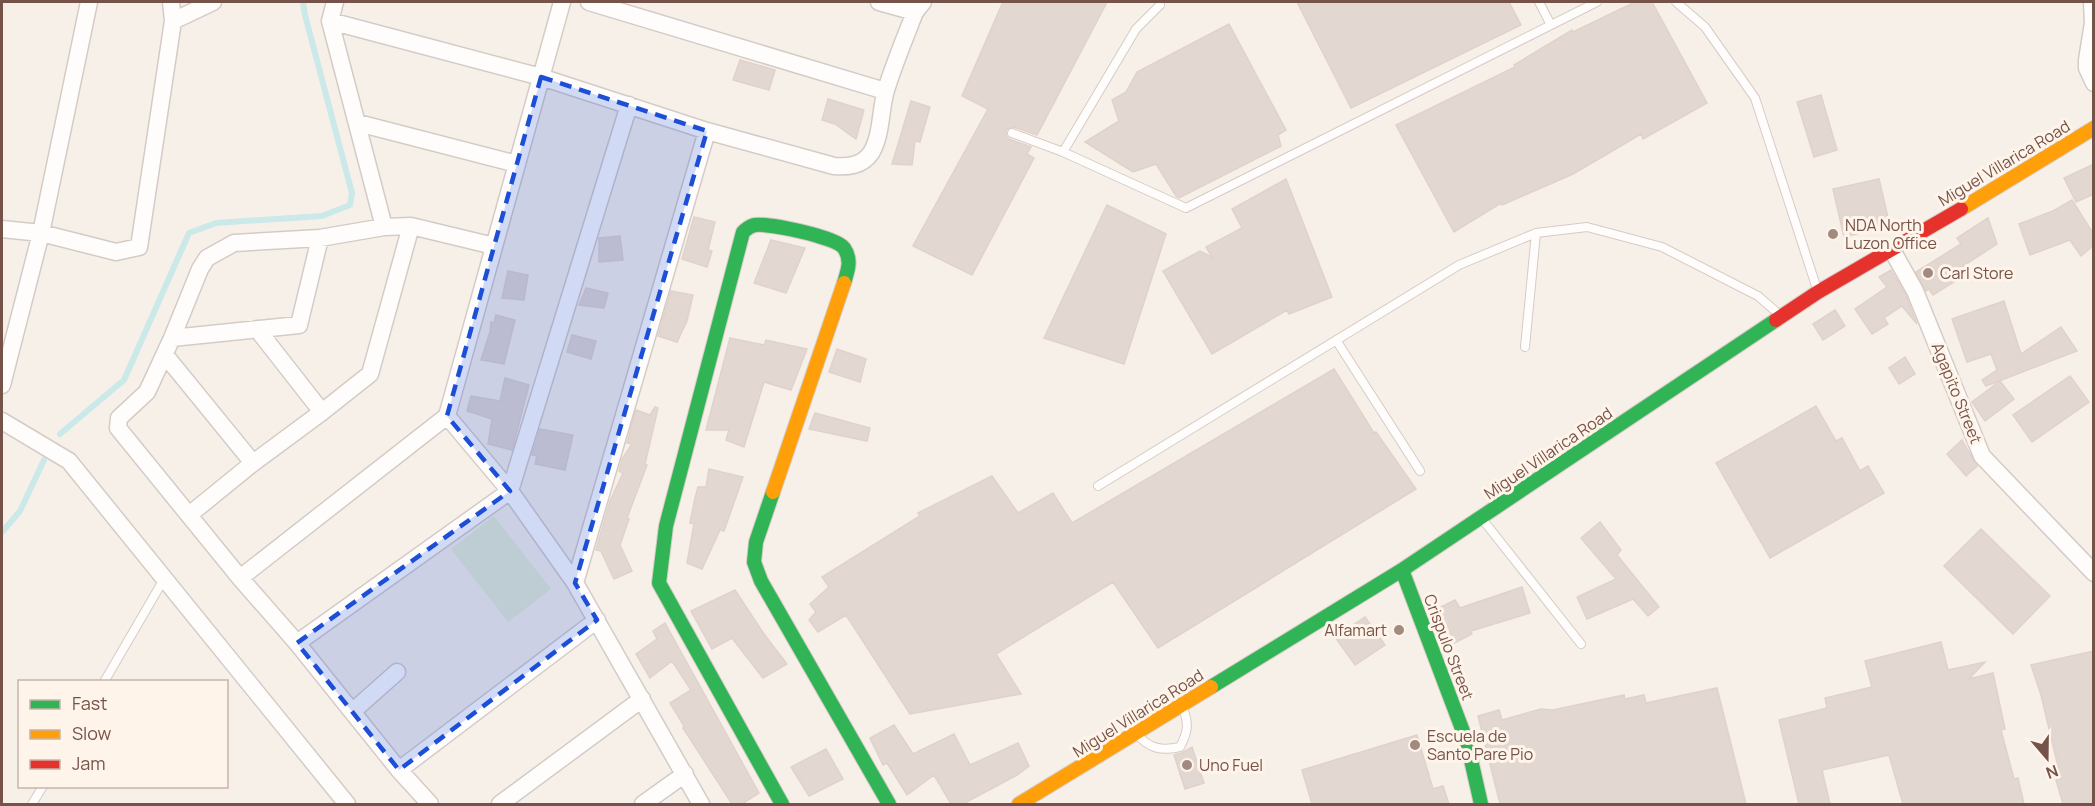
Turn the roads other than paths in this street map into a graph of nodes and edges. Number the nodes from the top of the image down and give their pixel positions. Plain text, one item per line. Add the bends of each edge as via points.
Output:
1 (89, 2) edge
2 (171, 2) edge
3 (213, 2) edge
4 (335, 2) edge
5 (562, 2) edge
6 (589, 2) edge
7 (879, 2) edge
8 (1539, 2) edge
9 (1597, 2) edge
10 (1676, 2) edge
11 (2092, 2) edge
12 (1160, 5) dead end
13 (919, 7) edge
14 (173, 21) junction
15 (330, 21) junction
16 (1551, 25) junction
17 (541, 76) junction
18 (2094, 83) edge
19 (885, 91) junction
20 (629, 105) junction
21 (358, 123) junction
22 (2094, 128) edge
23 (707, 131) junction
24 (1011, 133) dead end
25 (1063, 152) junction
26 (517, 164) junction
27 (411, 226) junction
28 (384, 227) junction
29 (2, 229) edge
30 (41, 233) junction
31 (1536, 233) junction
32 (320, 238) junction
33 (494, 246) junction
34 (1892, 250) junction
35 (1818, 292) junction
36 (1781, 316) junction
37 (256, 329) junction
38 (172, 338) junction
39 (1336, 340) junction
40 (1525, 347) dead end
41 (165, 355) junction
42 (2, 385) edge
43 (322, 412) junction
44 (447, 416) junction
45 (2, 421) edge
46 (253, 463) junction
47 (1420, 471) dead end
48 (1098, 486) dead end
49 (510, 491) junction
50 (189, 515) junction
51 (1481, 518) junction
52 (1402, 570) junction
53 (2094, 573) edge
54 (240, 578) junction
55 (164, 579) junction
56 (575, 583) junction
57 (597, 620) junction
58 (297, 643) junction
59 (1581, 644) dead end
60 (397, 672) dead end
61 (105, 680) edge
62 (642, 699) junction
63 (1182, 705) junction
64 (353, 711) junction
65 (1136, 733) junction
66 (399, 770) junction
67 (685, 774) junction
68 (42, 788) edge
69 (32, 804) edge
70 (348, 804) edge
71 (430, 804) edge
72 (500, 804) edge
73 (643, 804) edge
74 (701, 804) edge
75 (782, 804) edge
76 (889, 804) edge
77 (1019, 804) edge
78 (1481, 804) edge

1 - 30 street
2 - 14 street
3 - 14 street
4 - 15 street
5 - 17 street
6 - 19 street
7 - 13 street
8 - 16 lane
9 - 16 lane
10 - 35 lane via 1705,27 1755,98
11 - 18 street via 2087,68
12 - 25 lane via 1136,29
13 - 19 street
14 - 30 street via 138,247 116,252
15 - 17 street
15 - 21 street
16 - 25 lane via 1186,208
17 - 20 street
17 - 26 street
19 - 23 street via 876,143 870,155 847,167
20 - 23 street
20 - 49 street
21 - 26 street
21 - 28 street
22 - 34 street, Miguel Villarica Road
23 - 56 street
24 - 25 lane
26 - 33 street
27 - 28 street
27 - 33 street
27 - 43 street via 370,374
28 - 32 street
29 - 30 street
30 - 42 street
31 - 36 lane via 1587,227 1662,247 1758,296
31 - 39 lane via 1459,265
31 - 40 lane
32 - 37 street via 299,325
32 - 38 street via 234,243 207,258
33 - 44 street
34 - 35 street, Miguel Villarica Road
34 - 53 street, Agapito Street via 1915,291 1982,456
35 - 36 street, Miguel Villarica Road
36 - 51 street, Miguel Villarica Road
37 - 38 street
37 - 43 street
38 - 41 street
39 - 47 lane
39 - 48 lane
41 - 46 street
41 - 50 street via 147,392 119,418 118,428
43 - 46 street
44 - 49 street
44 - 54 street
45 - 55 street via 69,461
46 - 50 street
49 - 56 street
49 - 58 street
50 - 54 street
51 - 52 street, Miguel Villarica Road
51 - 59 lane
52 - 63 street, Miguel Villarica Road
52 - 78 street, Crispulo Street via 1467,742
54 - 58 street
55 - 61 lane
55 - 70 street
56 - 57 street
57 - 62 street
57 - 66 street
58 - 64 street
60 - 64 street
62 - 67 street
62 - 72 street
63 - 65 street, Miguel Villarica Road
63 - 65 lane via 1188,732 1180,747 1165,750 1145,744
64 - 66 street
65 - 77 street, Miguel Villarica Road
66 - 71 street
67 - 73 street
67 - 74 street
68 - 69 lane
75 - 76 street via 659,583 666,526 743,232 762,224 841,244 850,265 756,542 754,562 760,581

